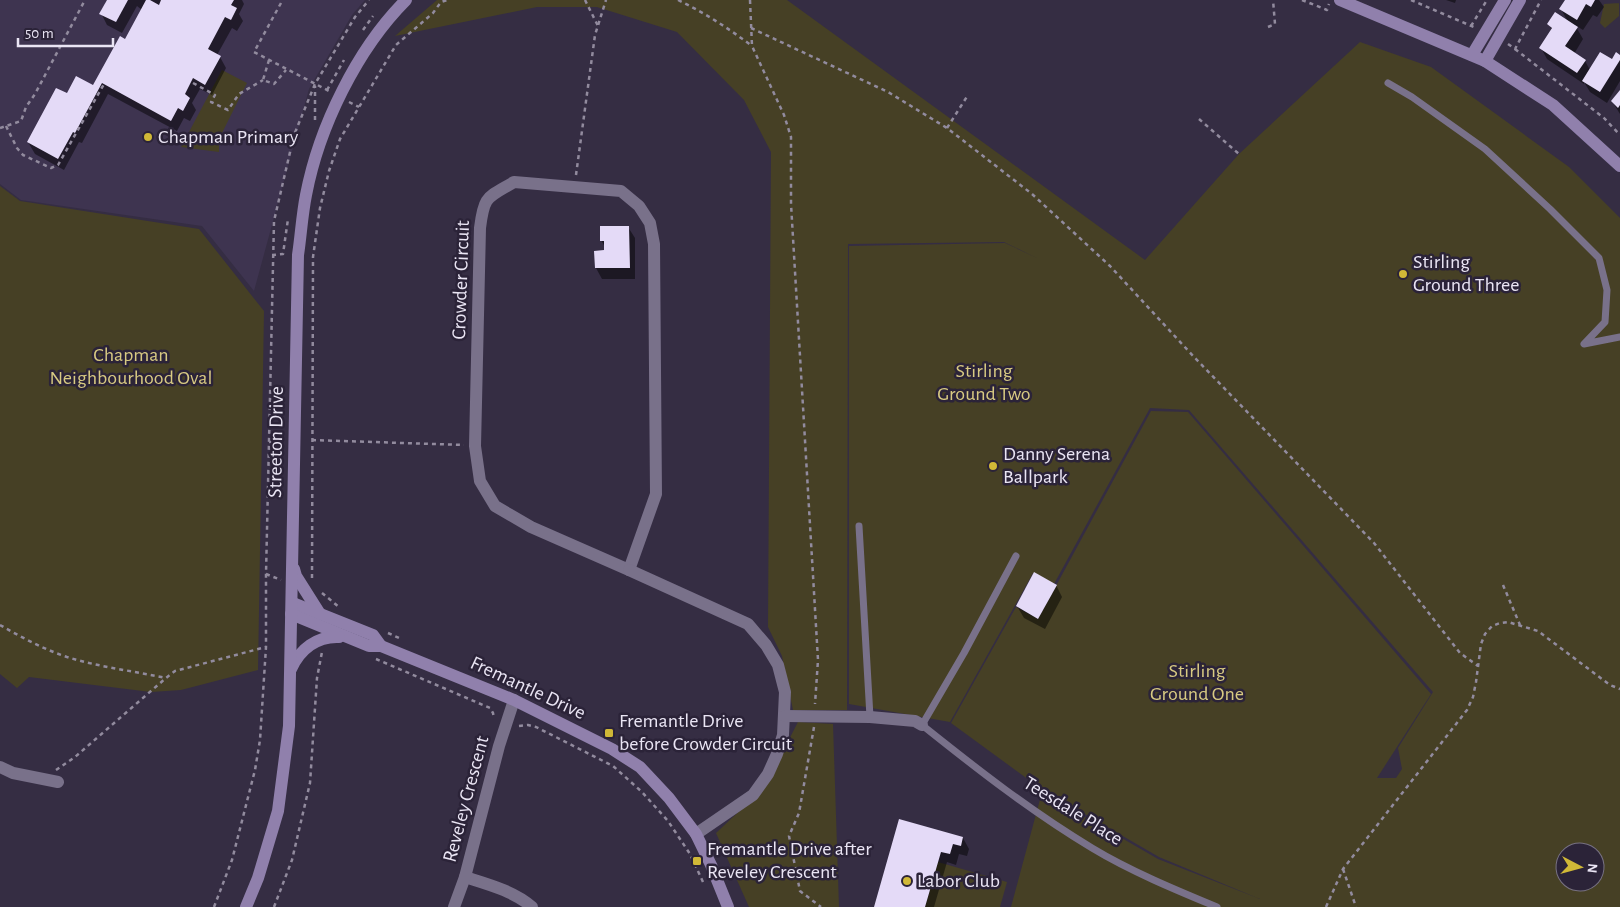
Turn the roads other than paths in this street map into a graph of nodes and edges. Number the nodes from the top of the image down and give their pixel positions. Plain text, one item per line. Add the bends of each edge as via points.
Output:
1 (406, 0) edge
2 (1340, 0) edge
3 (1506, 0) edge
4 (1520, 0) edge
5 (1472, 55) junction
6 (1485, 61) junction
7 (1388, 83) dead end
8 (1620, 166) edge
9 (1620, 336) edge
10 (859, 526) dead end
11 (1016, 556) dead end
12 (292, 565) junction
13 (629, 570) junction
14 (292, 601) junction
15 (292, 614) junction
16 (320, 614) junction
17 (347, 637) junction
18 (381, 646) junction
19 (290, 673) junction
20 (514, 700) junction
21 (785, 716) junction
22 (870, 717) junction
23 (922, 725) junction
24 (0, 767) edge
25 (58, 782) dead end
26 (696, 834) junction
27 (465, 877) junction
28 (246, 907) edge
29 (454, 907) edge
30 (532, 907) edge
31 (728, 907) edge
32 (1217, 907) edge

1 - 12 main road, Streeton Drive via 364,54 336,105 315,156 305,196 298,256
2 - 5 main road
3 - 5 main road
4 - 6 main road
5 - 6 main road
6 - 8 main road via 1553,105
7 - 9 lane via 1485,148 1599,258 1607,290 1605,322 1584,344
10 - 22 lane
11 - 23 lane
12 - 14 main road, Streeton Drive
12 - 16 main road
13 - 13 street, Crowder Circuit via 531,527 495,506 480,481 475,446 480,228 484,202 514,182 621,191 639,206 650,223 654,244 656,494
13 - 21 street, Crowder Circuit via 748,624 778,665 785,692
14 - 15 main road, Streeton Drive
14 - 16 main road, Fremantle Drive
15 - 17 main road, Fremantle Drive
15 - 19 main road, Streeton Drive
16 - 18 main road, Fremantle Drive via 373,635
17 - 18 main road, Fremantle Drive via 369,646
17 - 19 main road via 324,637 308,646
18 - 20 main road, Fremantle Drive
19 - 28 main road, Streeton Drive via 289,726 278,811
20 - 26 main road, Fremantle Drive via 612,749 640,767
20 - 27 street, Reveley Crescent
21 - 22 street, Teesdale Place
21 - 26 street, Crowder Circuit via 777,754 753,795
22 - 23 street, Teesdale Place via 915,721
23 - 32 lane, Teesdale Place via 1018,799 1093,849
24 - 25 street via 13,773
26 - 31 main road, Fremantle Drive
27 - 29 street, Reveley Crescent
27 - 30 street via 489,884

